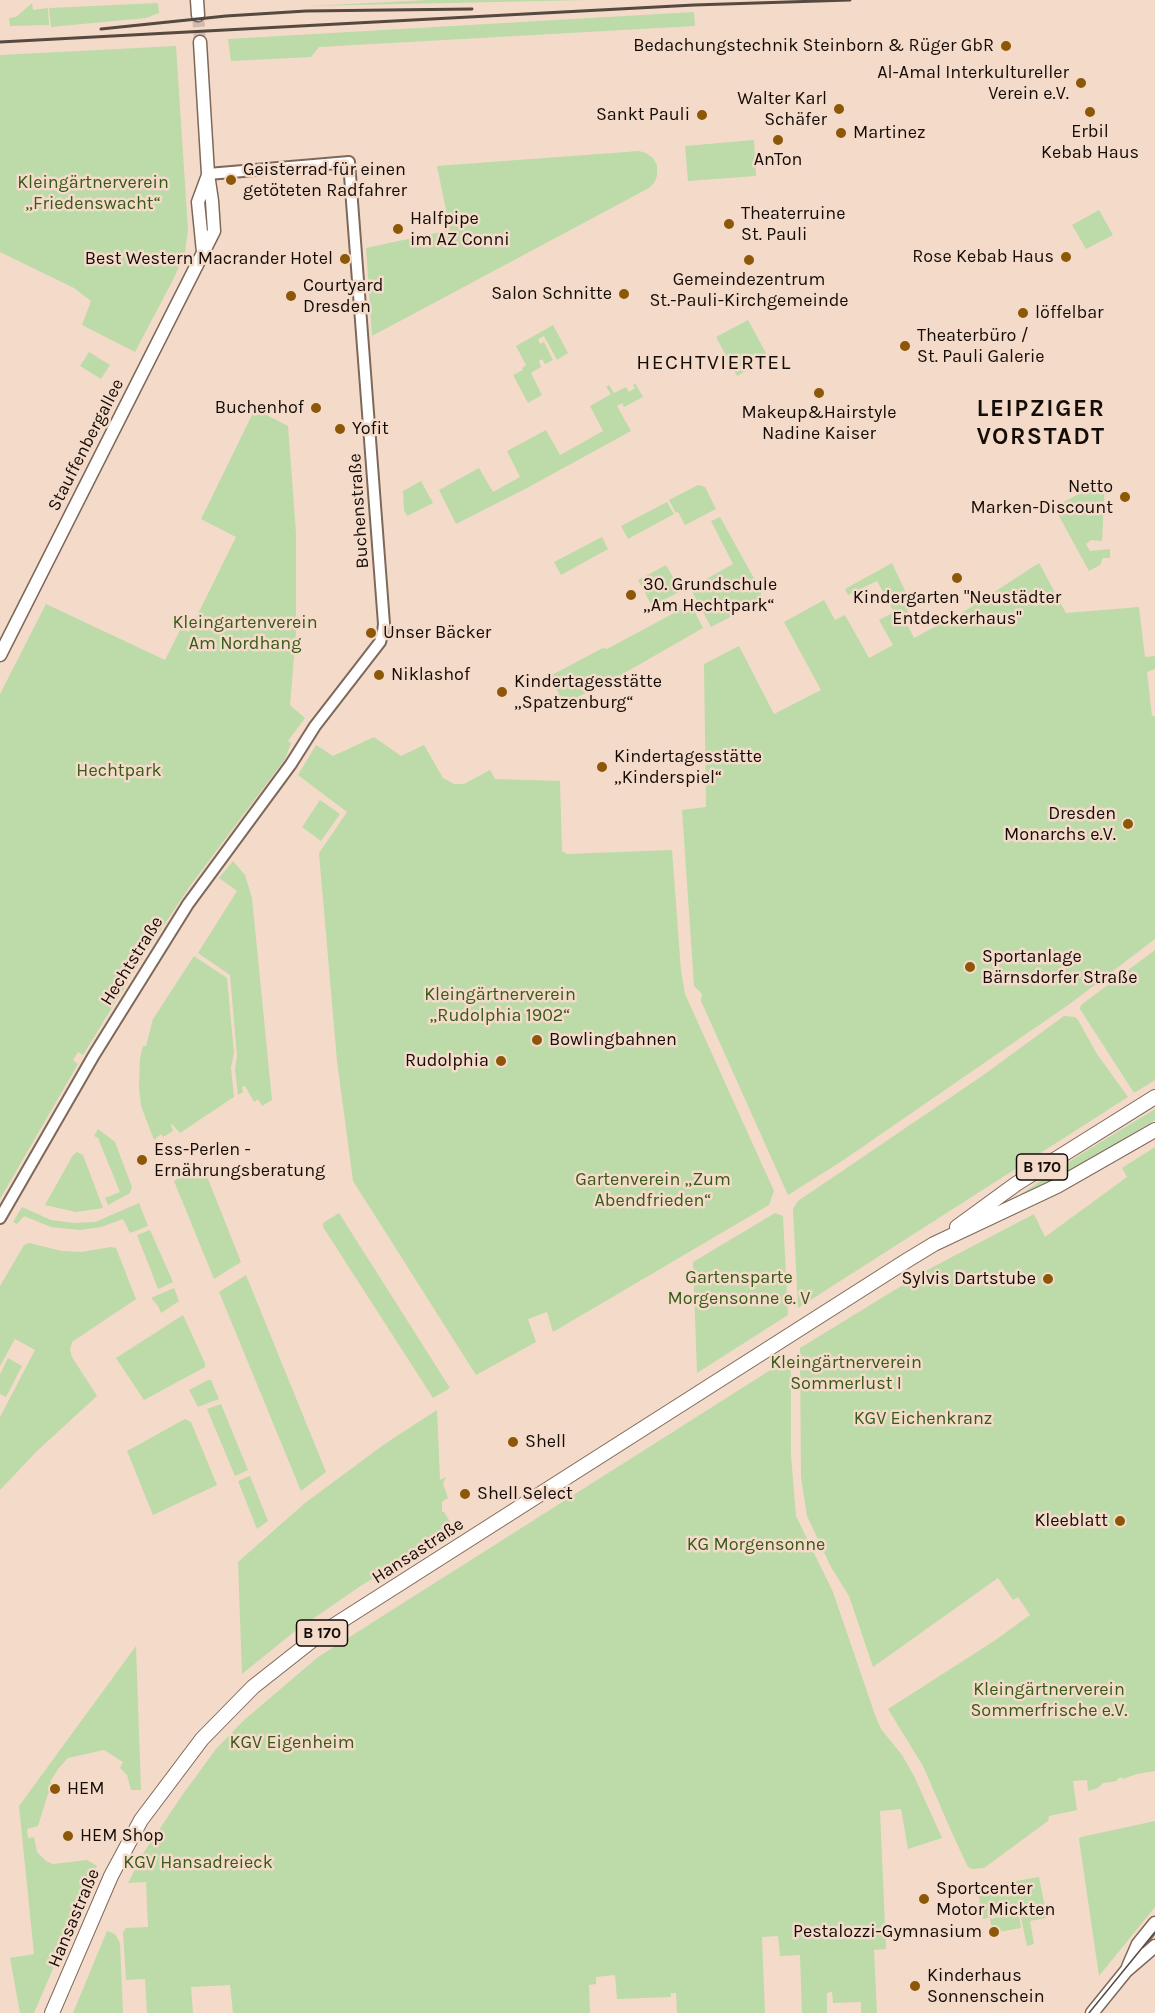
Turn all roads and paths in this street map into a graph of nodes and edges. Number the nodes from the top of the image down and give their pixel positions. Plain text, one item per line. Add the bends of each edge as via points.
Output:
1 (197, 0) edge
2 (198, 15) tunnel mouth
3 (200, 42) tunnel mouth
4 (208, 174) junction
5 (380, 642) joint
6 (0, 655) edge
7 (1155, 1097) edge
8 (1155, 1130) edge
9 (0, 1218) edge
10 (934, 1244) junction
11 (1155, 1923) edge
12 (1155, 1946) edge
13 (1126, 1971) junction
14 (52, 2013) edge
15 (1092, 2013) edge

1 - 2 main road
3 - 4 main road, Stauffenbergallee
4 - 5 street, Buchenstraße via 349,162 384,624
4 - 6 main road, Stauffenbergallee via 198,202 203,252
5 - 9 street, Hechtstraße via 310,733 175,924
7 - 10 main road, Hansastraße / B 170 via 1016,1184
8 - 10 main road, Hansastraße / B 170 via 1057,1186
10 - 14 main road, Hansastraße / B 170 via 319,1635 253,1687 202,1739 141,1820 111,1876
11 - 13 main road via 1138,1944
12 - 13 main road
13 - 15 main road

